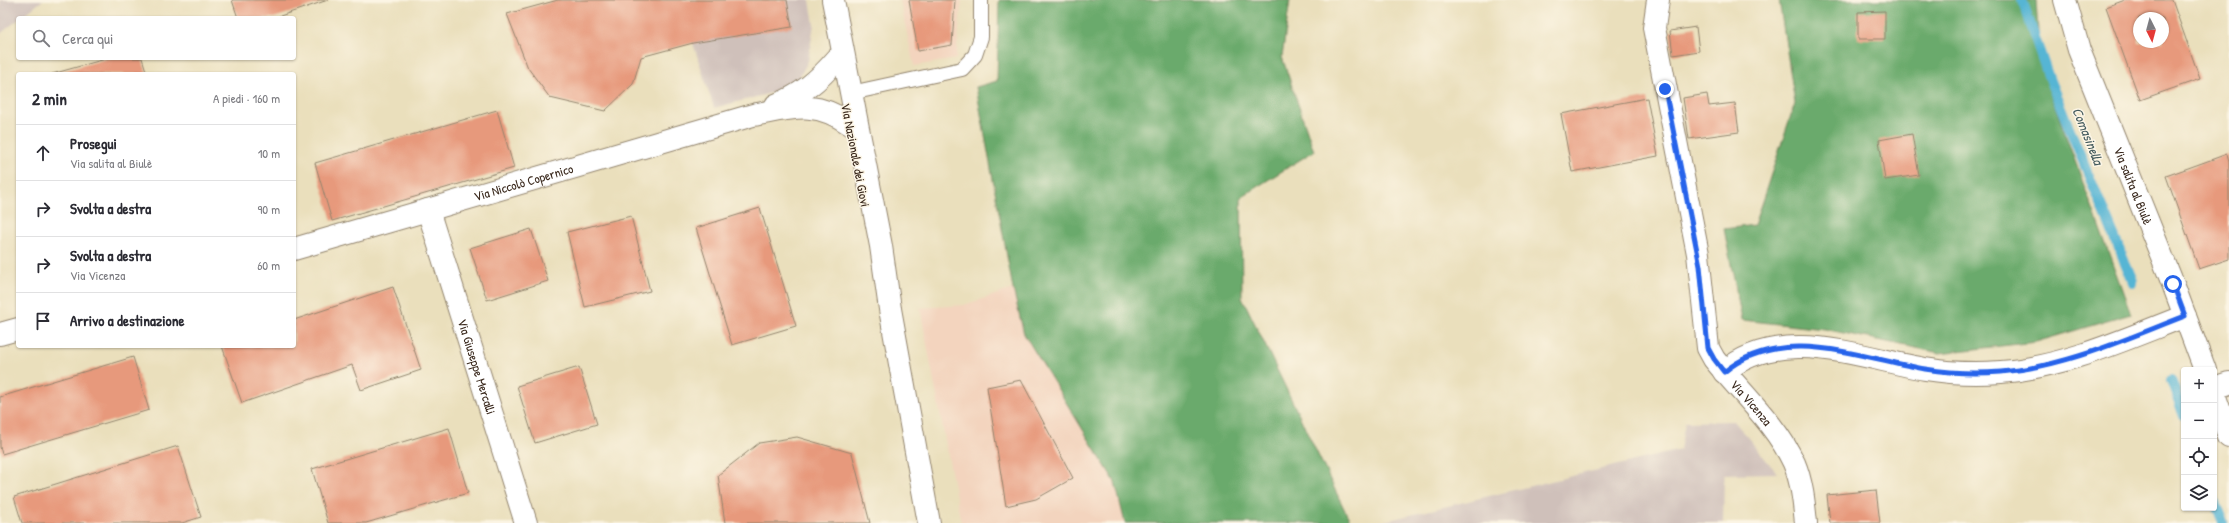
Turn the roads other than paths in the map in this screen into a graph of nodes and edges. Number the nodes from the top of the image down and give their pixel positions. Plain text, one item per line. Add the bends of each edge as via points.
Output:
1 (825, 0) edge
2 (833, 0) edge
3 (981, 0) edge
4 (1658, 0) edge
5 (2064, 0) edge
6 (837, 59) junction
7 (851, 93) junction
8 (753, 115) junction
9 (850, 124) junction
10 (428, 210) junction
11 (296, 248) edge
12 (890, 309) junction
13 (2185, 316) junction
14 (16, 330) edge
15 (0, 334) edge
16 (2204, 367) edge
17 (1724, 372) junction
18 (2229, 383) edge
19 (2217, 387) edge
20 (2217, 403) edge
21 (2229, 437) edge
22 (526, 523) edge
23 (929, 523) edge
24 (1806, 523) edge

1 - 6 street, Via Nazionale dei Giovi
2 - 7 street, Via Nazionale dei Giovi
3 - 7 lane, Via Nazionale dei Giovi via 981,37 975,55 962,69
4 - 17 street, Via Vicenza via 1654,28 1698,254 1708,348
5 - 13 street, Via salita al Biulè via 2079,50
6 - 8 street, Via Niccolò Copernico via 802,92
6 - 9 street, Via Nazionale dei Giovi
7 - 12 street, Via Nazionale dei Giovi via 881,246
8 - 9 street, Via Niccolò Copernico via 795,108 814,108 831,111
8 - 10 street, Via Niccolò Copernico
9 - 12 street, Via Nazionale dei Giovi via 874,248
10 - 11 street, Via Niccolò Copernico
10 - 22 street, Via Giuseppe Mercalli
12 - 23 street, Via Nazionale dei Giovi
13 - 16 street, Via salita al Biulè
13 - 17 street via 2080,356 2022,370 1943,372 1806,347 1781,348 1759,354 1738,362
14 - 15 street
17 - 24 street, Via Vicenza via 1773,429 1788,452 1801,484
18 - 19 street
20 - 21 street

